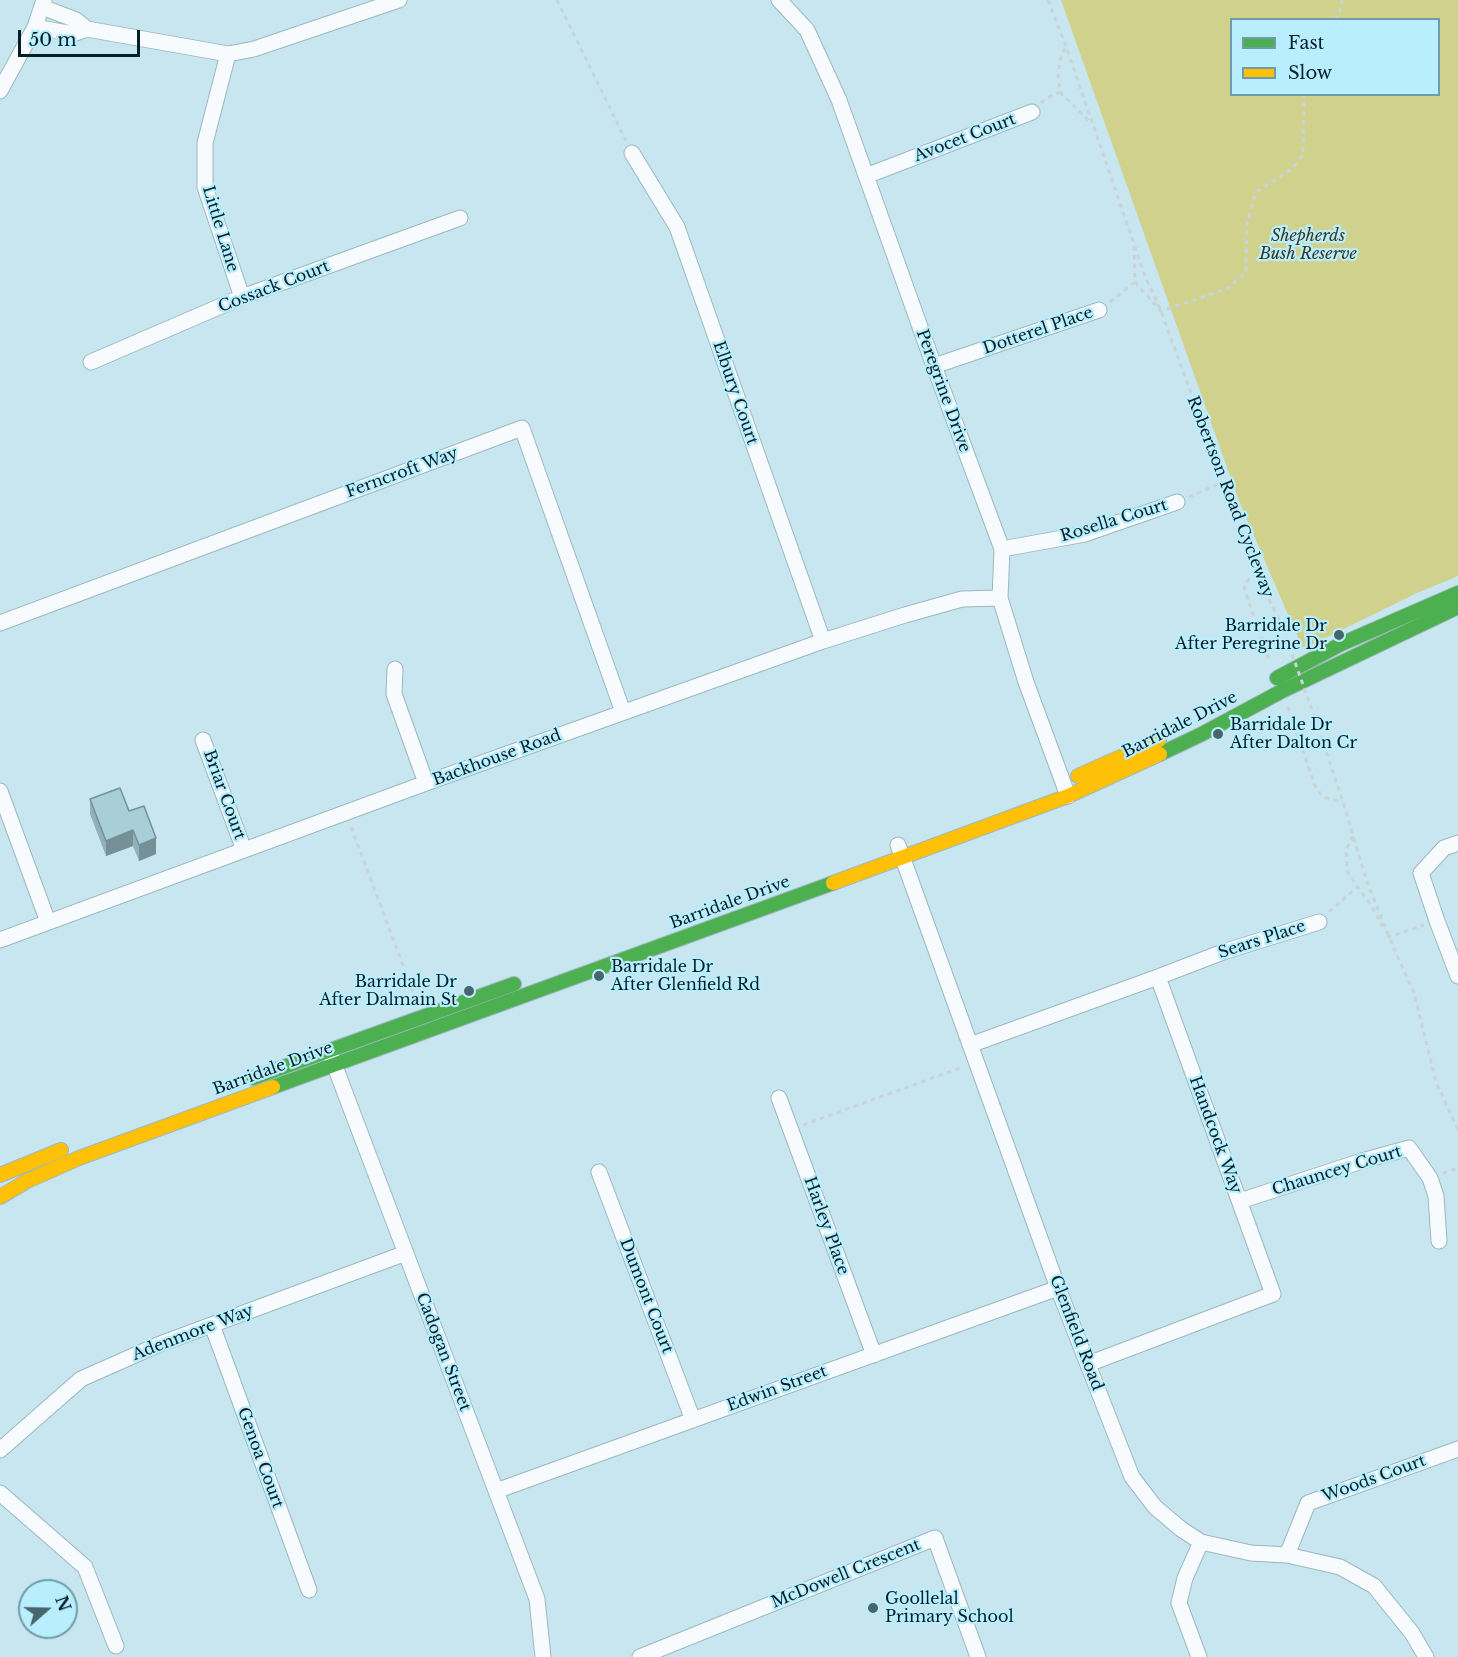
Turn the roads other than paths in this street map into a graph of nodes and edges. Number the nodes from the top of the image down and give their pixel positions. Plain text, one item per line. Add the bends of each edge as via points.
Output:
1 (399, 0) edge
2 (783, 1) edge
3 (43, 4) edge
4 (35, 27) junction
5 (87, 29) junction
6 (228, 54) junction
7 (0, 91) edge
8 (1032, 112) road end
9 (632, 153) road end
10 (866, 176) junction
11 (460, 218) dead end
12 (242, 297) junction
13 (1100, 310) road end
14 (91, 362) dead end
15 (934, 366) junction
16 (1177, 502) road end
17 (1002, 549) junction
18 (1458, 593) edge
19 (1000, 598) junction
20 (1458, 607) edge
21 (0, 623) edge
22 (823, 641) junction
23 (394, 669) dead end
24 (1267, 683) dead end
25 (623, 712) junction
26 (1197, 721) dead end
27 (203, 740) dead end
28 (426, 783) junction
29 (1046, 789) dead end
30 (1066, 789) junction
31 (0, 791) edge
32 (964, 820) dead end
33 (1458, 843) edge
34 (244, 850) junction
35 (900, 852) junction
36 (703, 916) dead end
37 (48, 922) junction
38 (1319, 922) road end
39 (0, 940) edge
40 (1458, 976) edge
41 (1158, 977) junction
42 (527, 979) dead end
43 (970, 1045) junction
44 (332, 1057) junction
45 (244, 1082) dead end
46 (779, 1098) dead end
47 (74, 1145) dead end
48 (599, 1172) dead end
49 (0, 1175) edge
50 (0, 1197) edge
51 (1240, 1201) junction
52 (1439, 1241) dead end
53 (406, 1253) junction
54 (1058, 1288) junction
55 (212, 1325) junction
56 (874, 1354) junction
57 (1088, 1364) junction
58 (693, 1420) junction
59 (1458, 1449) edge
60 (0, 1450) edge
61 (496, 1491) junction
62 (0, 1493) edge
63 (1201, 1542) junction
64 (1287, 1555) junction
65 (309, 1590) dead end
66 (116, 1646) dead end
67 (543, 1657) edge
68 (640, 1657) edge
69 (978, 1657) edge
70 (1199, 1657) edge
71 (1426, 1657) edge

1 - 6 street via 254,49
2 - 10 street, Peregrine Drive via 807,30 839,100
3 - 4 street
3 - 5 street
4 - 5 street via 73,34
4 - 7 street
5 - 6 street
6 - 12 street, Little Lane via 205,143 205,187
8 - 10 street, Avocet Court
9 - 22 street, Elbury Court via 676,227
10 - 15 street, Peregrine Drive
11 - 12 street, Cossack Court
12 - 14 street, Cossack Court
13 - 15 street, Dotterel Place
15 - 17 street, Peregrine Drive
16 - 17 street, Rosella Court via 1085,534
17 - 19 street, Peregrine Drive
18 - 24 street via 1341,644
19 - 22 street, Backhouse Road via 962,599
19 - 30 street, Peregrine Drive
20 - 30 street, Barridale Drive via 1149,760
21 - 25 street, Ferncroft Way via 522,428
22 - 25 street, Backhouse Road
23 - 28 street via 394,694
25 - 28 street, Backhouse Road
26 - 30 street, Barridale Drive
27 - 34 street, Briar Court
28 - 34 street, Backhouse Road
29 - 30 street, Barridale Drive
30 - 35 street, Barridale Drive
31 - 37 street
32 - 35 street, Barridale Drive
33 - 40 street via 1444,848 1421,873
34 - 37 street, Backhouse Road
35 - 36 street, Barridale Drive
35 - 43 street, Glenfield Road
35 - 44 street, Barridale Drive
37 - 39 street, Backhouse Road
38 - 41 street, Sears Place
41 - 43 street
41 - 51 street, Handcock Way
42 - 44 street, Barridale Drive via 422,1016
43 - 54 street, Glenfield Road
44 - 45 street, Barridale Drive
44 - 50 street, Barridale Drive via 72,1161
44 - 53 street, Cadogan Street
46 - 56 street, Harley Place
47 - 49 street
48 - 58 street, Dumont Court
51 - 52 street, Chauncey Court via 1408,1148 1430,1178 1436,1196
51 - 57 street, Handcock Way via 1273,1294
53 - 55 street, Adenmore Way
53 - 61 street, Cadogan Street
54 - 56 street, Edwin Street
54 - 57 street, Glenfield Road
55 - 60 street, Adenmore Way via 81,1379
55 - 65 street, Genoa Court
56 - 58 street, Edwin Street
57 - 63 street, Glenfield Road via 1132,1477 1155,1507
58 - 61 street, Edwin Street
59 - 64 street, Woods Court via 1308,1503
61 - 67 street, Cadogan Street via 537,1599
62 - 66 street via 85,1567
63 - 64 street, Glenfield Road via 1251,1554
63 - 70 street via 1179,1603
64 - 71 street, Glenfield Road via 1340,1567 1374,1586
68 - 69 street, McDowell Crescent via 935,1538

